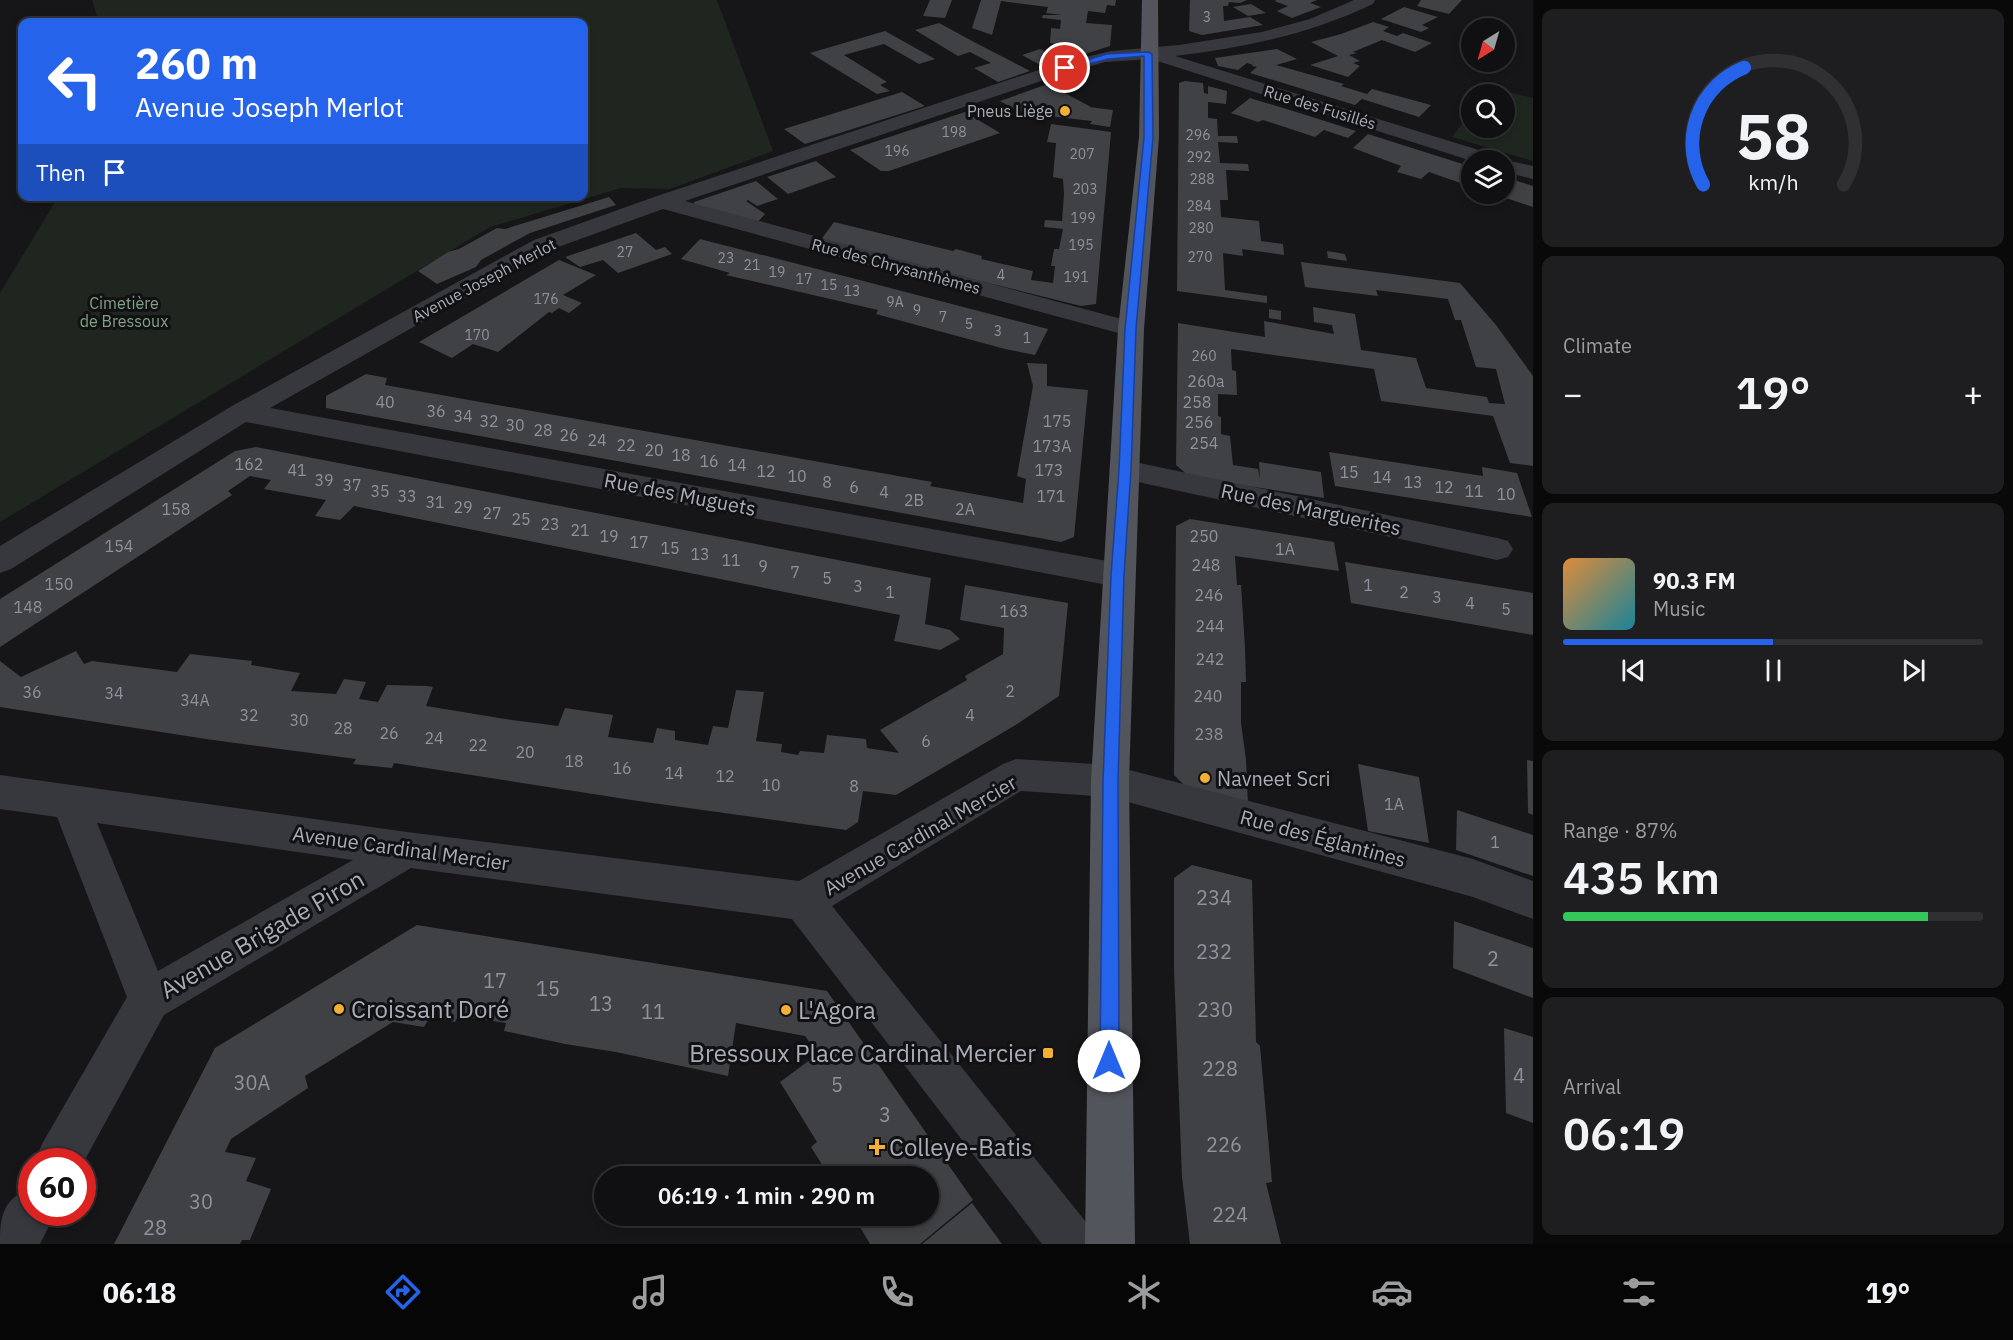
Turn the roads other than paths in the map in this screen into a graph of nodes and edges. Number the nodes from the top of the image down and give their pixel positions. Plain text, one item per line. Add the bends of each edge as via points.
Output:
1 (1150, 0) edge
2 (1367, 0) edge
3 (1148, 54) junction
4 (1461, 151) edge
5 (1515, 168) edge
6 (1533, 173) edge
7 (662, 202) junction
8 (1131, 329) junction
9 (242, 412) junction
10 (1125, 470) junction
11 (1497, 549) dead end
12 (0, 561) edge
13 (1118, 575) junction
14 (1110, 781) junction
15 (0, 792) edge
16 (70, 802) junction
17 (407, 850) junction
18 (1533, 900) edge
19 (803, 902) junction
20 (149, 1000) junction
21 (66, 1148) edge
22 (23, 1226) edge
23 (13, 1244) edge
24 (1074, 1244) edge
25 (1110, 1244) edge

1 - 3 main road
2 - 3 street, Avenue Joseph Merlot via 1310,25 1272,35
3 - 4 street, Rue des Fusillés
3 - 7 street, Avenue Joseph Merlot via 1107,57 1044,74
3 - 8 main road via 1149,137
5 - 6 street
7 - 8 street, Rue des Chrysanthèmes
7 - 9 street, Avenue Joseph Merlot via 542,245
8 - 10 main road
9 - 12 street, Avenue Joseph Merlot
9 - 13 street, Rue des Muguets
10 - 11 street, Rue des Marguerites
10 - 13 main road
13 - 14 main road
14 - 18 street, Rue des Églantines via 1473,878
14 - 19 street, Avenue Cardinal Mercier via 1016,775
14 - 25 main road
15 - 16 street, Avenue Cardinal Mercier
16 - 17 street, Avenue Cardinal Mercier
16 - 20 street, Avenue Brigade Piron
17 - 19 street, Avenue Cardinal Mercier
17 - 20 street, Avenue Brigade Piron
19 - 24 street, Avenue Cardinal Mercier
20 - 21 street, Avenue Brigade Piron
22 - 23 street

